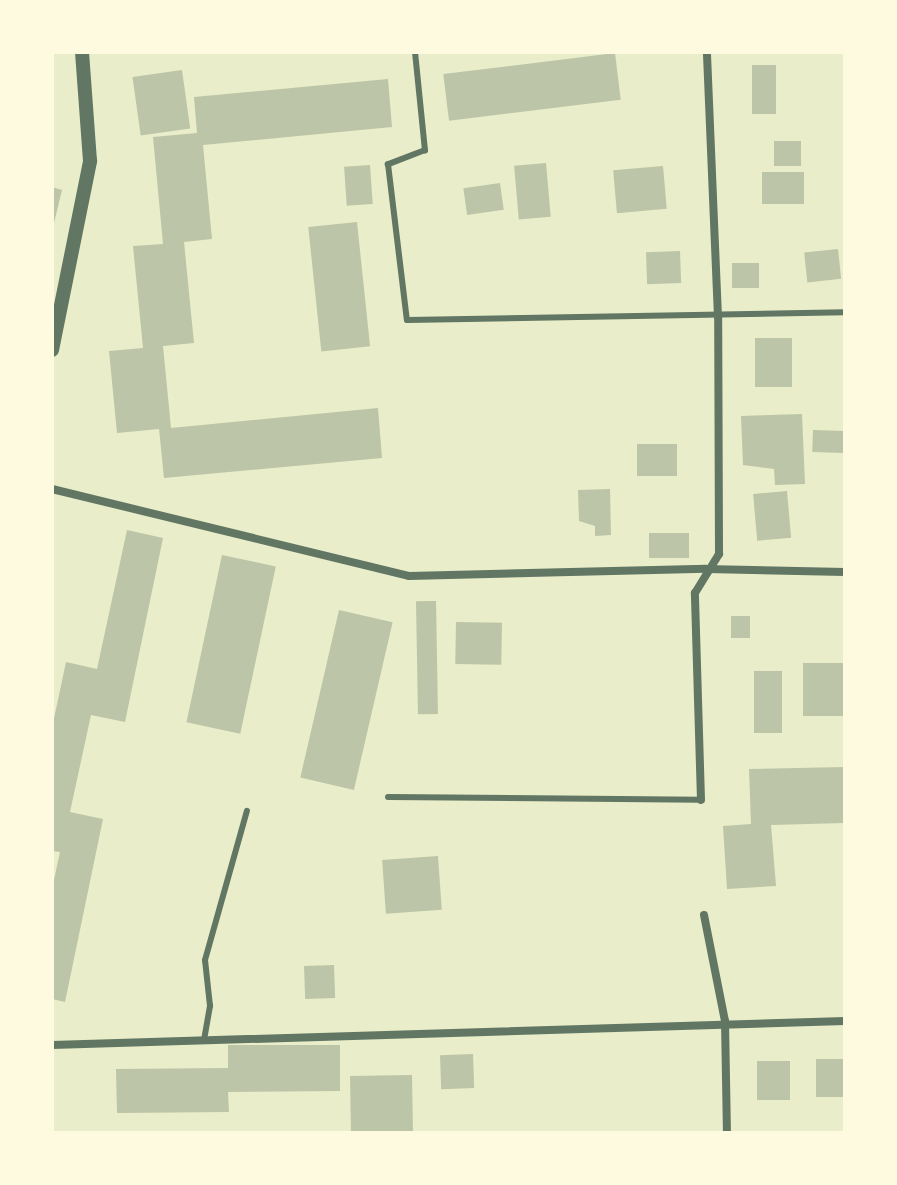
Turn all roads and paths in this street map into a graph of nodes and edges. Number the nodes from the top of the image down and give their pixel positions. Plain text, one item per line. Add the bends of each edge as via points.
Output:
1 (82, 52) edge
2 (415, 52) edge
3 (707, 52) edge
4 (845, 312) edge
5 (718, 317) junction
6 (52, 350) edge
7 (52, 489) edge
8 (706, 569) junction
9 (845, 572) edge
10 (388, 797) dead end
11 (701, 800) joint
12 (247, 811) dead end
13 (704, 915) dead end
14 (725, 1021) junction
15 (845, 1021) edge
16 (204, 1040) junction
17 (52, 1045) edge
18 (727, 1133) edge

1 - 6 street via 90,161
2 - 5 lane via 425,150 388,164 407,320
3 - 5 street
4 - 5 lane
5 - 8 street via 719,554
7 - 8 street via 409,576
8 - 9 street
8 - 11 street via 695,593
10 - 11 lane
12 - 16 lane via 205,960 210,1006
13 - 14 street
14 - 15 street
14 - 16 street
14 - 18 street
16 - 17 street

